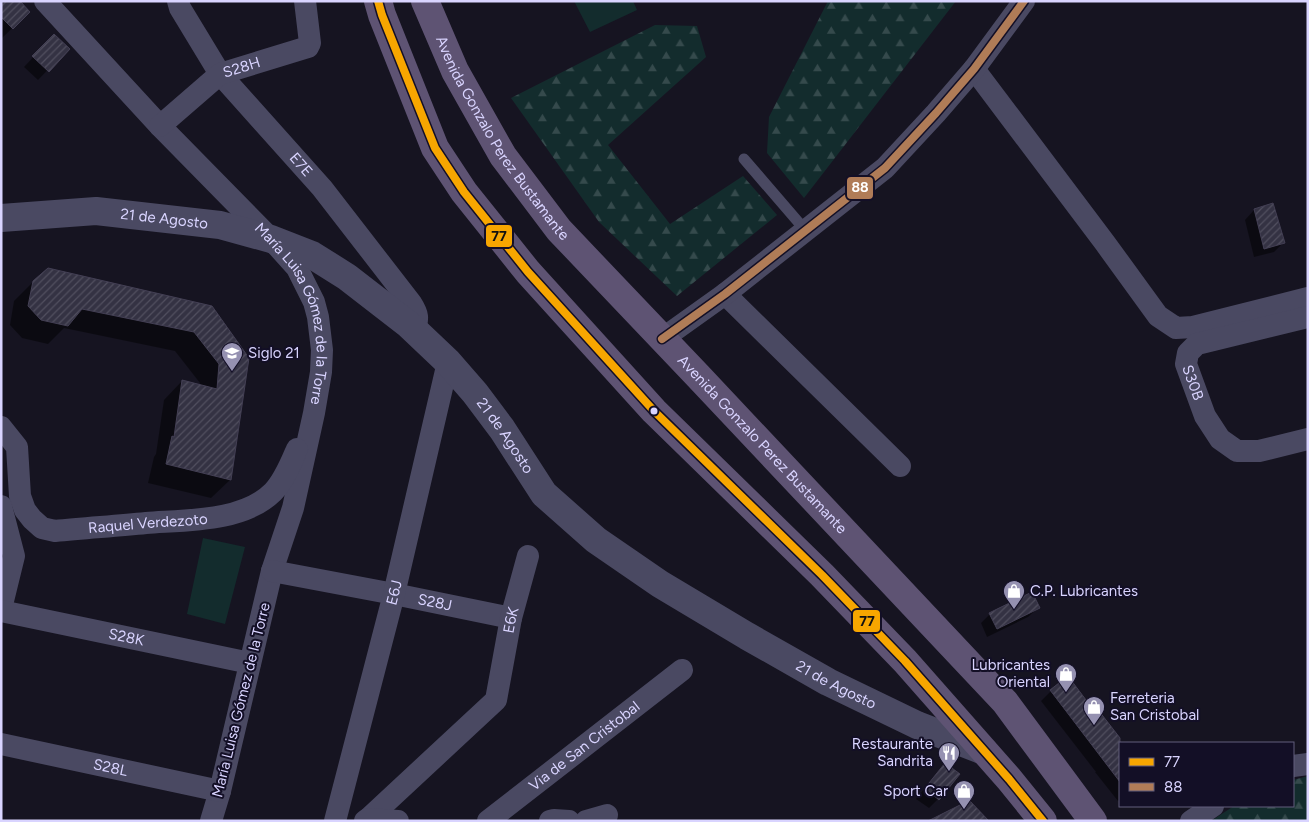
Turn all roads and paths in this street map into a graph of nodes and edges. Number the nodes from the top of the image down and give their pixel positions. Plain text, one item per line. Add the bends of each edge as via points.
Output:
1 (44, 1) edge
2 (178, 1) edge
3 (305, 1) edge
4 (378, 1) edge
5 (424, 1) edge
6 (1024, 1) edge
7 (974, 69) junction
8 (220, 74) junction
9 (160, 126) junction
10 (744, 159) dead end
11 (1, 218) edge
12 (806, 231) junction
13 (271, 239) junction
14 (725, 294) junction
15 (1308, 298) edge
16 (1308, 317) edge
17 (414, 331) junction
18 (662, 339) junction
19 (448, 362) junction
20 (314, 413) junction
21 (1, 428) edge
22 (1308, 439) edge
23 (900, 466) dead end
24 (1, 506) edge
25 (528, 556) dead end
26 (7, 557) edge
27 (272, 571) junction
28 (394, 594) junction
29 (1, 610) edge
30 (511, 618) junction
31 (250, 663) junction
32 (682, 670) dead end
33 (1, 744) edge
34 (984, 751) junction
35 (1308, 764) edge
36 (1294, 766) edge
37 (220, 791) junction
38 (1212, 807) edge
39 (367, 820) edge
40 (211, 821) edge
41 (334, 821) edge
42 (398, 821) edge
43 (488, 821) edge
44 (550, 821) edge
45 (570, 821) edge
46 (1043, 821) edge
47 (1093, 821) edge
48 (1191, 821) edge

1 - 9 street, María Luisa Gómez de la Torre
2 - 8 street, E7E
3 - 8 street, S28H via 308,47
4 - 34 main road via 435,148 464,192 528,272 654,411 898,654
5 - 18 main road, Avenida Gonzalo Perez Bustamante via 455,71 503,156 559,230
6 - 7 street
7 - 12 street via 885,168
7 - 15 street via 1158,316 1176,328 1193,327
8 - 9 street, S28H
8 - 17 street, E7E via 322,188 411,303 417,312 418,322
9 - 13 street, María Luisa Gómez de la Torre
10 - 12 lane
11 - 13 street, 21 de Agosto via 96,210 220,225
12 - 14 street
13 - 17 street, 21 de Agosto via 312,255 348,277
13 - 20 street, María Luisa Gómez de la Torre via 297,268 318,317 322,350
14 - 18 street
14 - 23 street
16 - 22 street, S30B via 1197,344 1188,353 1186,364 1205,416 1220,439 1237,451 1259,451
17 - 19 street, 21 de Agosto
18 - 47 main road, Avenida Gonzalo Perez Bustamante via 1005,702
19 - 28 street, E6J
19 - 34 street, 21 de Agosto via 502,429 544,494 596,540 660,584 828,682 917,725
20 - 21 street, Raquel Verdezoto via 274,492 242,511 202,519 55,531 42,528 25,510 20,496 17,447
20 - 27 street, María Luisa Gómez de la Torre via 293,508
24 - 26 street
25 - 30 street, E6K
26 - 29 street
27 - 28 street, S28J
27 - 31 street, María Luisa Gómez de la Torre
28 - 30 street, S28J
28 - 41 street, E6J
29 - 31 street, S28K
30 - 39 street, E6K via 496,700
31 - 37 street, María Luisa Gómez de la Torre
32 - 43 street, Via de San Cristobal
33 - 37 street, S28L
34 - 46 main road
35 - 36 street
37 - 40 street, María Luisa Gómez de la Torre
38 - 48 street
39 - 42 street
44 - 45 street

